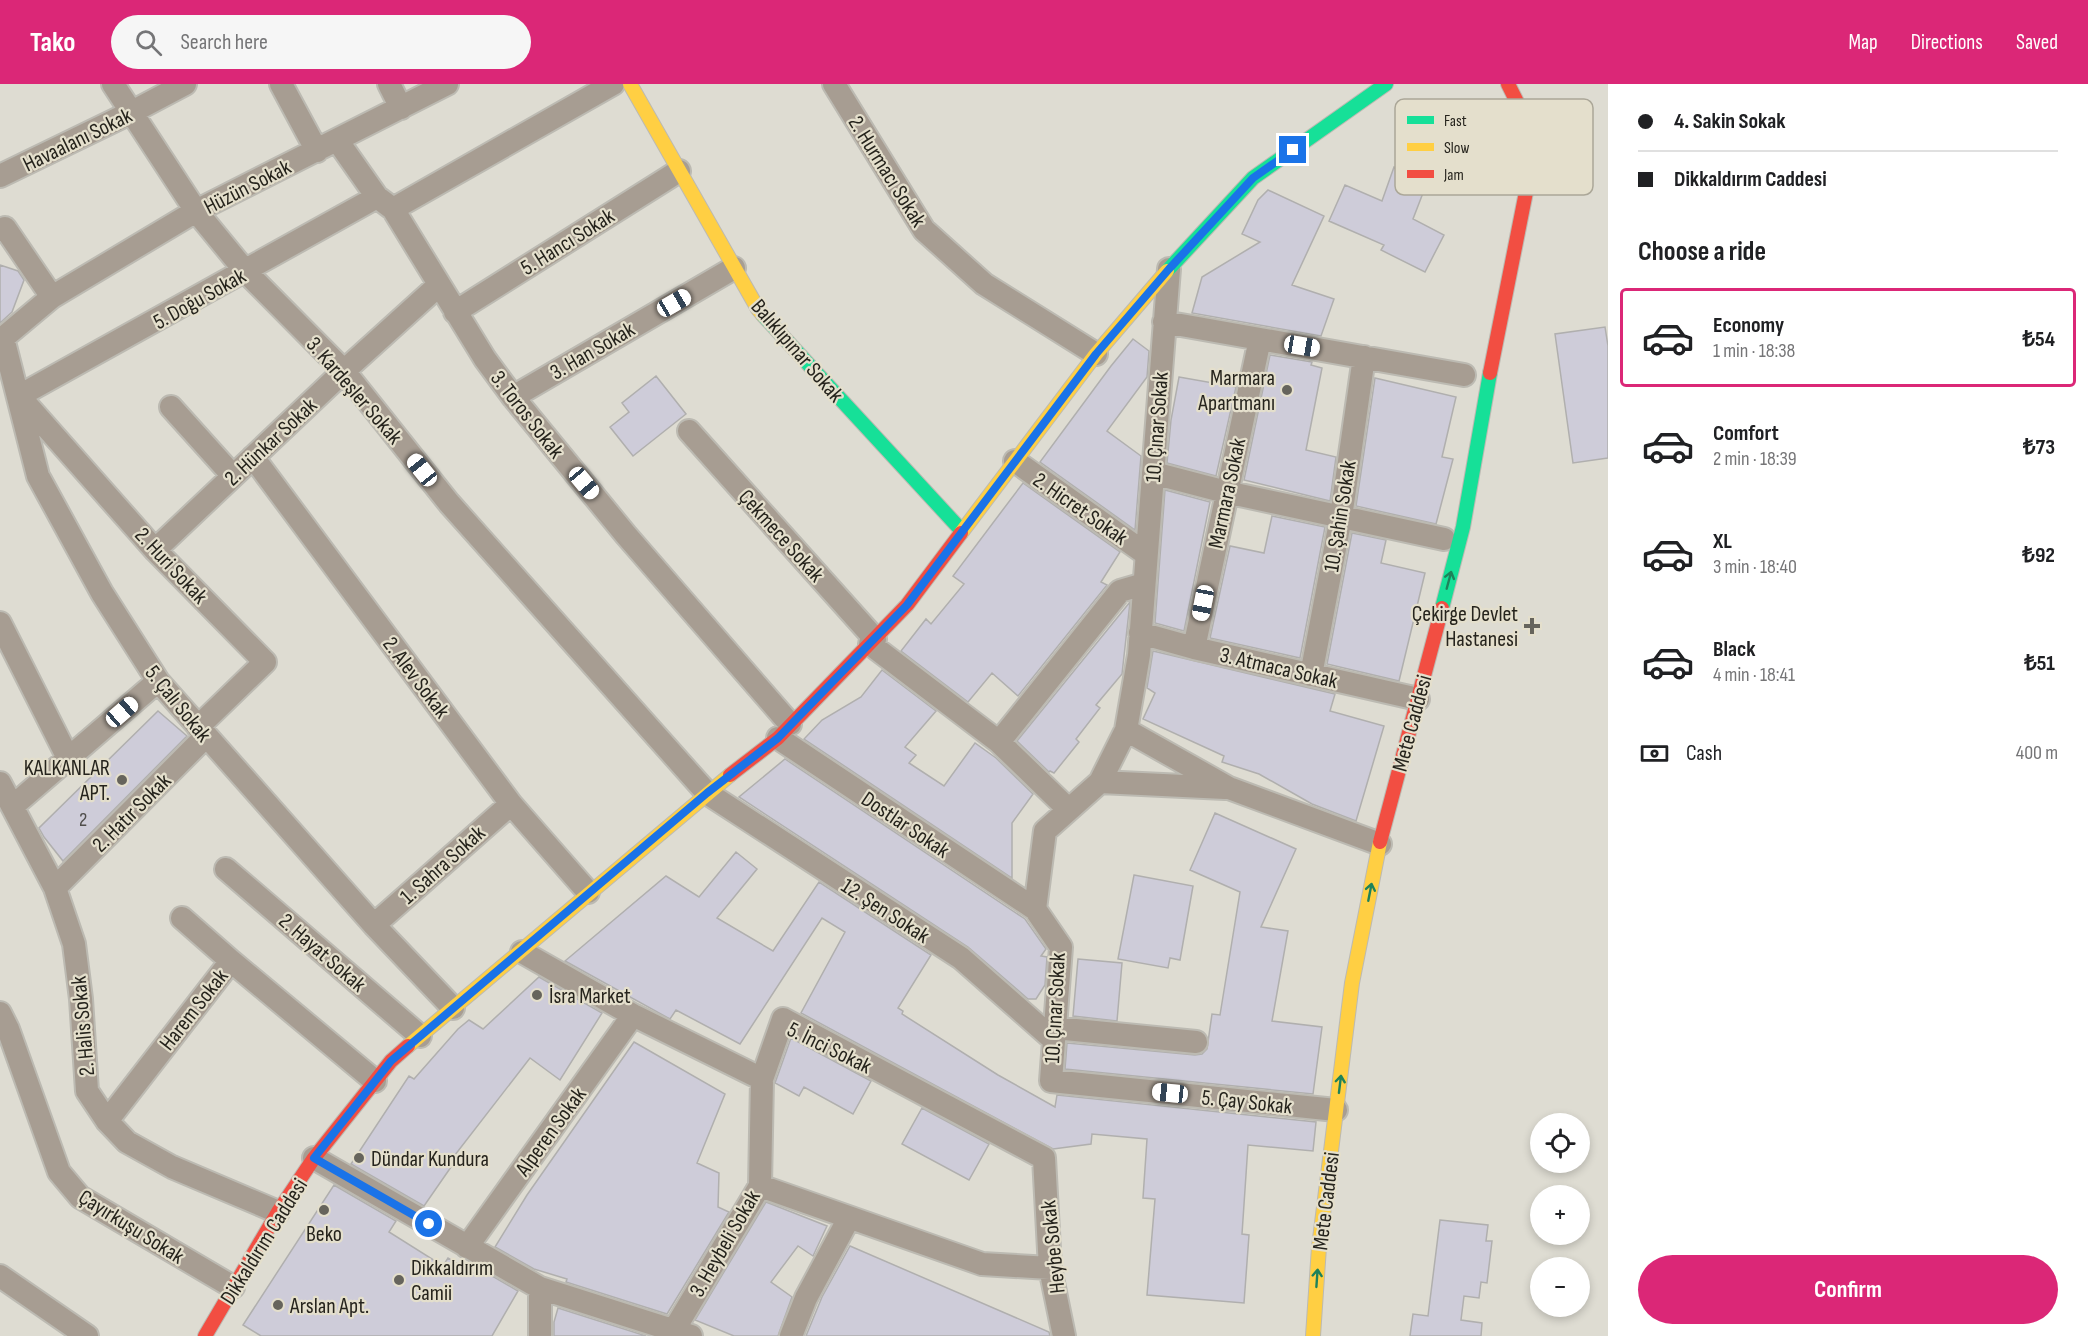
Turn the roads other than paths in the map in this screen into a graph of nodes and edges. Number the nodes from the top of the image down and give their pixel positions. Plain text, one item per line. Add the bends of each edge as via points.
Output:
1 (113, 84) edge
2 (185, 84) edge
3 (281, 84) edge
4 (389, 84) edge
5 (447, 84) edge
6 (613, 84) edge
7 (630, 84) edge
8 (834, 84) edge
9 (1386, 84) edge
10 (1508, 84) edge
11 (1516, 99) edge
12 (401, 108) junction
13 (132, 112) junction
14 (337, 140) junction
15 (317, 151) junction
16 (679, 171) junction
17 (0, 176) edge
18 (1525, 195) edge
19 (385, 203) junction
20 (196, 211) junction
21 (2, 226) edge
22 (734, 268) junction
23 (1169, 269) junction
24 (246, 272) junction
25 (439, 285) junction
26 (52, 297) junction
27 (455, 312) junction
28 (1164, 322) junction
29 (2, 339) edge
30 (1260, 339) junction
31 (1096, 354) junction
32 (1364, 357) junction
33 (344, 371) junction
34 (1464, 375) dead end
35 (19, 396) junction
36 (513, 397) junction
37 (171, 407) dead end
38 (689, 431) dead end
39 (253, 457) junction
40 (1015, 461) junction
41 (1153, 473) junction
42 (233, 476) junction
43 (1226, 492) junction
44 (1341, 517) junction
45 (962, 531) junction
46 (1444, 540) dead end
47 (155, 550) junction
48 (1146, 554) junction
49 (1144, 584) junction
50 (0, 623) edge
51 (1140, 633) junction
52 (873, 641) junction
53 (1194, 648) junction
54 (1311, 675) junction
55 (158, 681) junction
56 (1418, 699) junction
57 (1126, 730) junction
58 (784, 731) junction
59 (202, 732) junction
60 (999, 742) junction
61 (68, 758) junction
62 (1100, 782) junction
63 (0, 783) edge
64 (1229, 788) junction
65 (707, 793) junction
66 (511, 804) junction
67 (13, 806) junction
68 (1068, 809) junction
69 (1380, 844) junction
70 (226, 869) dead end
71 (55, 888) junction
72 (588, 892) junction
73 (1035, 909) junction
74 (182, 918) dead end
75 (374, 925) junction
76 (522, 952) junction
77 (231, 961) junction
78 (453, 1008) junction
79 (0, 1013) edge
80 (633, 1015) junction
81 (1055, 1034) junction
82 (420, 1036) junction
83 (1196, 1042) dead end
84 (762, 1079) junction
85 (375, 1081) junction
86 (1051, 1081) joint
87 (1336, 1110) junction
88 (107, 1121) junction
89 (314, 1158) junction
90 (1044, 1158) joint
91 (759, 1186) junction
92 (278, 1212) junction
93 (849, 1218) junction
94 (467, 1247) junction
95 (1050, 1268) junction
96 (0, 1276) edge
97 (233, 1287) junction
98 (540, 1288) junction
99 (682, 1333) edge
100 (210, 1334) edge
101 (87, 1336) edge
102 (540, 1336) edge
103 (791, 1336) edge
104 (1064, 1336) edge
105 (1313, 1336) edge

1 - 13 street, 3. Kardeşler Sokak
2 - 13 street, Havaalanı Sokak
3 - 15 street
4 - 12 street
5 - 12 street, Hüzün Sokak
6 - 19 street, 5. Doğu Sokak
7 - 16 street, Balıklıpınar Sokak
8 - 31 street, 2. Hurmacı Sokak via 924,230 984,284
9 - 23 street, Dikkaldırım Caddesi via 1253,178
11 -> 10 street, Mete Caddesi
12 - 14 street, Hüzün Sokak
13 - 17 street, Havaalanı Sokak
13 - 20 street, 3. Kardeşler Sokak
14 - 15 street, Hüzün Sokak
14 - 19 street, 3. Toros Sokak
15 - 20 street, Hüzün Sokak
16 - 22 street, Balıklıpınar Sokak
16 - 27 street, 5. Hancı Sokak
56 -> 18 street, Mete Caddesi via 1463,527
19 - 24 street, 5. Doğu Sokak
19 - 25 street, 3. Toros Sokak
20 - 24 street, 3. Kardeşler Sokak
20 - 26 street, Hüzün Sokak
21 - 26 street
22 - 36 street, 3. Han Sokak
22 - 45 street, Balıklıpınar Sokak via 758,309
23 - 28 street, 10. Çınar Sokak
23 - 31 street, Dikkaldırım Caddesi
24 - 33 street, 3. Kardeşler Sokak
24 - 35 street, 5. Doğu Sokak
25 - 27 street, 3. Toros Sokak
25 - 33 street, 2. Hünkar Sokak
26 - 29 street, Hüzün Sokak
27 - 36 street, 3. Toros Sokak
28 - 30 street
28 - 41 street, 10. Çınar Sokak
29 - 35 street, 5. Çalı Sokak
30 - 32 street
30 - 43 street, Marmara Sokak
31 - 40 street, Dikkaldırım Caddesi
32 - 34 street
32 - 44 street, 10. Şahin Sokak
33 - 39 street, 2. Hünkar Sokak
33 - 65 street, 3. Kardeşler Sokak via 449,503
35 - 47 street, 2. Huri Sokak
35 - 55 street, 5. Çalı Sokak via 38,476 102,593
36 - 58 street, 3. Toros Sokak
37 - 42 street
38 - 52 street, Çekmece Sokak
39 - 42 street, 2. Hünkar Sokak
39 - 66 street, 2. Alev Sokak
40 - 45 street, Dikkaldırım Caddesi
40 - 48 street, 2. Hicret Sokak
41 - 43 street
41 - 48 street, 10. Çınar Sokak
42 - 47 street, 2. Hünkar Sokak
43 - 44 street
43 - 53 street, Marmara Sokak
44 - 46 street
44 - 54 street, 10. Şahin Sokak
45 - 52 street, Dikkaldırım Caddesi via 907,605
47 - 59 street, 2. Huri Sokak via 265,662
48 - 49 street, 10. Çınar Sokak
49 - 51 street, 10. Çınar Sokak
49 - 60 street via 1120,591
50 - 61 street
51 - 53 street, 3. Atmaca Sokak
51 - 57 street, 10. Çınar Sokak
52 - 58 street, Dikkaldırım Caddesi
52 - 60 street
53 - 54 street, 3. Atmaca Sokak
54 - 56 street, 3. Atmaca Sokak
55 - 59 street, 5. Çalı Sokak
55 - 61 street
56 - 69 street, Mete Caddesi
57 - 62 street, 10. Çınar Sokak
57 - 64 street
58 - 65 street, Dikkaldırım Caddesi
58 - 73 street, Dostlar Sokak
59 - 71 street, 2. Hatır Sokak
59 - 75 street, 5. Çalı Sokak
60 - 68 street
61 - 67 street
62 - 64 street
62 - 68 street, 10. Çınar Sokak
63 - 67 street, 2. Halis Sokak
64 - 69 street
65 - 72 street, Dikkaldırım Caddesi
65 - 81 street, 12. Şen Sokak via 961,958
66 - 72 street, 2. Alev Sokak
66 - 75 street, 1. Sahra Sokak
67 - 71 street, 2. Halis Sokak
68 - 73 street, 10. Çınar Sokak via 1045,831
87 -> 69 street, Mete Caddesi via 1352,983
70 - 82 street, 2. Hayat Sokak
71 - 88 street, 2. Halis Sokak via 74,944 87,1091
72 - 76 street, Dikkaldırım Caddesi
73 - 81 street, 10. Çınar Sokak via 1060,947
74 - 77 street
75 - 78 street, 5. Çalı Sokak
76 - 78 street, Dikkaldırım Caddesi
76 - 80 street
77 - 85 street, Harem Sokak
77 - 88 street, Harem Sokak
78 - 82 street, Dikkaldırım Caddesi
79 - 97 street, Çayırkuşu Sokak via 59,1172 80,1197
80 - 84 street
80 - 94 street, Alperen Sokak
81 - 83 street
81 - 86 street, 10. Çınar Sokak
82 - 85 street, Dikkaldırım Caddesi
84 - 90 street, 5. İnci Sokak via 783,1019
84 - 91 street, 3. Heybeli Sokak
85 - 89 street, Dikkaldırım Caddesi
86 - 87 street, 5. Çay Sokak
105 -> 87 street, Mete Caddesi via 1319,1247
88 - 92 street, 2. Halis Sokak via 127,1142 172,1167
89 - 92 street, Dikkaldırım Caddesi
89 - 94 street
90 - 95 street, Heybe Sokak
91 - 93 street
91 - 99 street, 3. Heybeli Sokak
92 - 97 street, Dikkaldırım Caddesi
93 - 95 street via 982,1264
93 - 103 street via 806,1298
94 - 98 street
95 - 104 street, Heybe Sokak
96 - 101 street
97 - 100 street, Dikkaldırım Caddesi
98 - 99 street
98 - 102 street

